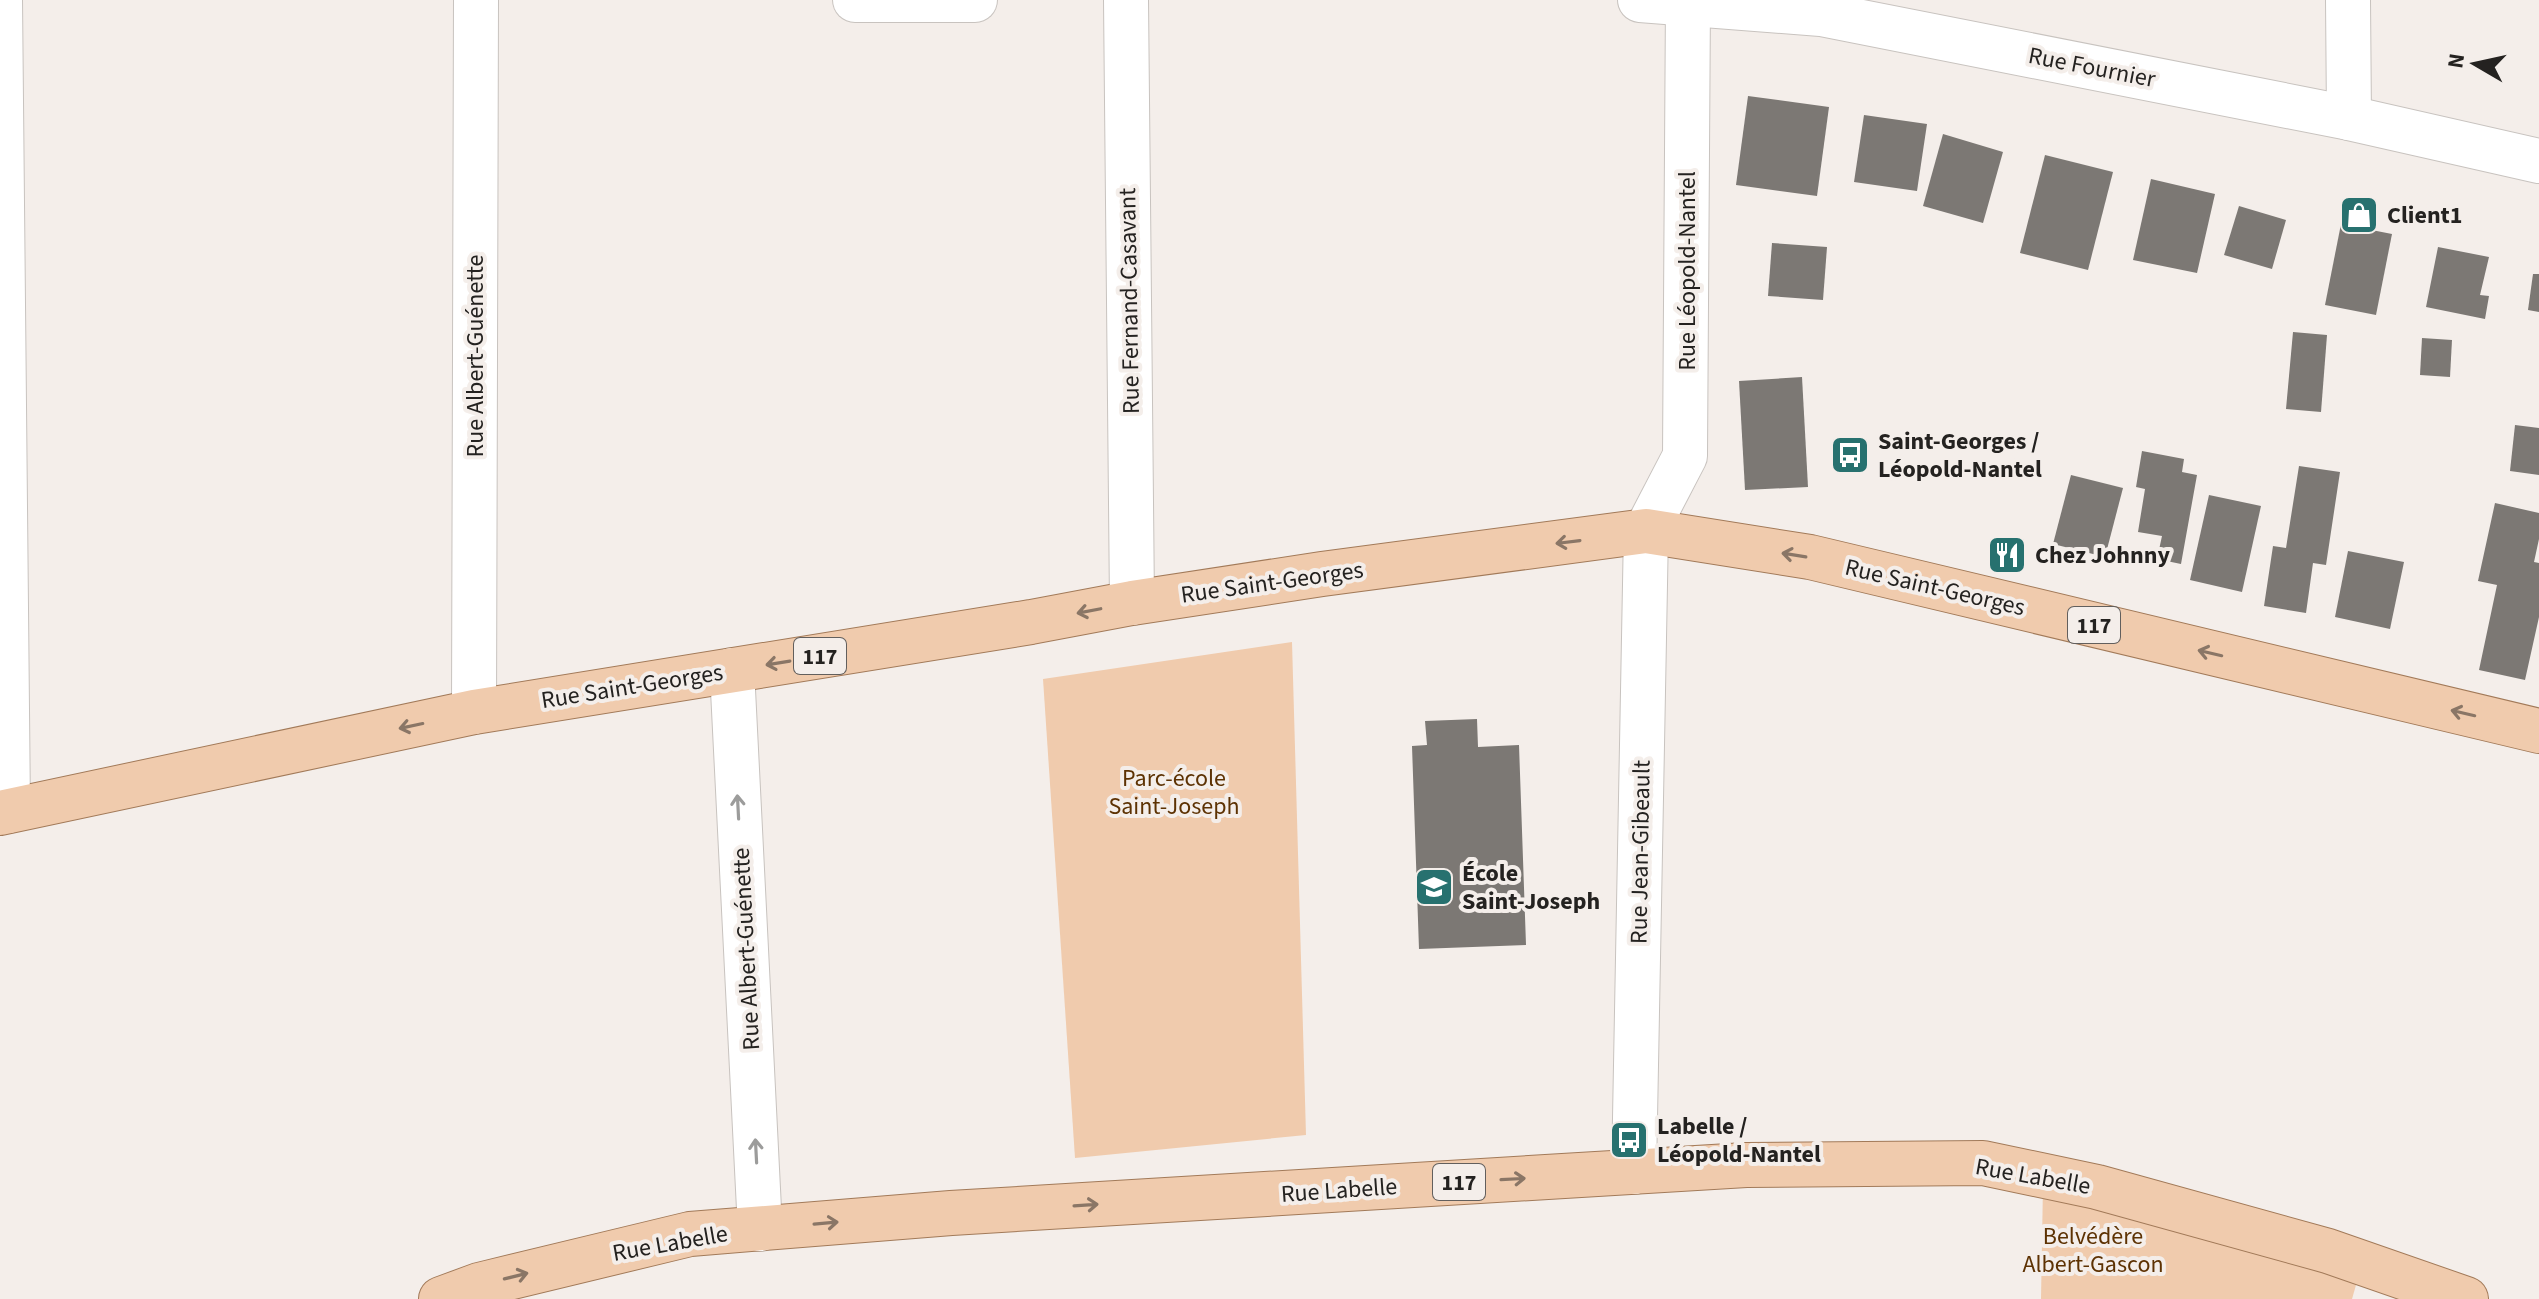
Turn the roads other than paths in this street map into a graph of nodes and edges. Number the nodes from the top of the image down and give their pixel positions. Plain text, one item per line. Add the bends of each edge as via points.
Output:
1 (0, 0) edge
2 (476, 0) edge
3 (855, 0) edge
4 (975, 0) edge
5 (1126, 0) edge
6 (1640, 0) edge
7 (2348, 0) edge
8 (1688, 2) edge
9 (2349, 118) junction
10 (2539, 161) edge
11 (1646, 531) junction
12 (1132, 603) junction
13 (732, 670) junction
14 (474, 712) junction
15 (2539, 731) edge
16 (4, 812) edge
17 (1634, 1172) junction
18 (760, 1229) junction
19 (441, 1299) edge
20 (2466, 1299) edge

1 - 16 street
2 - 14 street, Rue Albert-Guénette
3 - 4 street
5 - 12 street, Rue Fernand-Casavant
6 - 8 street, Rue Fournier
7 - 9 street
8 - 9 street, Rue Fournier via 1821,14
8 - 11 street, Rue Léopold-Nantel via 1685,456
9 - 10 street, Rue Fournier
11 -> 12 main road, Rue Saint-Georges / 117
15 -> 11 main road, Rue Saint-Georges / 117 via 1810,557
11 - 17 street, Rue Jean-Gibeault
12 -> 13 main road, Rue Saint-Georges / 117
13 - 14 main road, Rue Saint-Georges / 117
18 -> 13 street, Rue Albert-Guénette
14 -> 16 main road, Rue Saint-Georges / 117
18 -> 17 main road, Rue Labelle / 117
17 - 20 main road, Rue Labelle / 117 via 1746,1165 1983,1163 2097,1187 2328,1251
19 -> 18 main road, Rue Labelle / 117 via 690,1234

